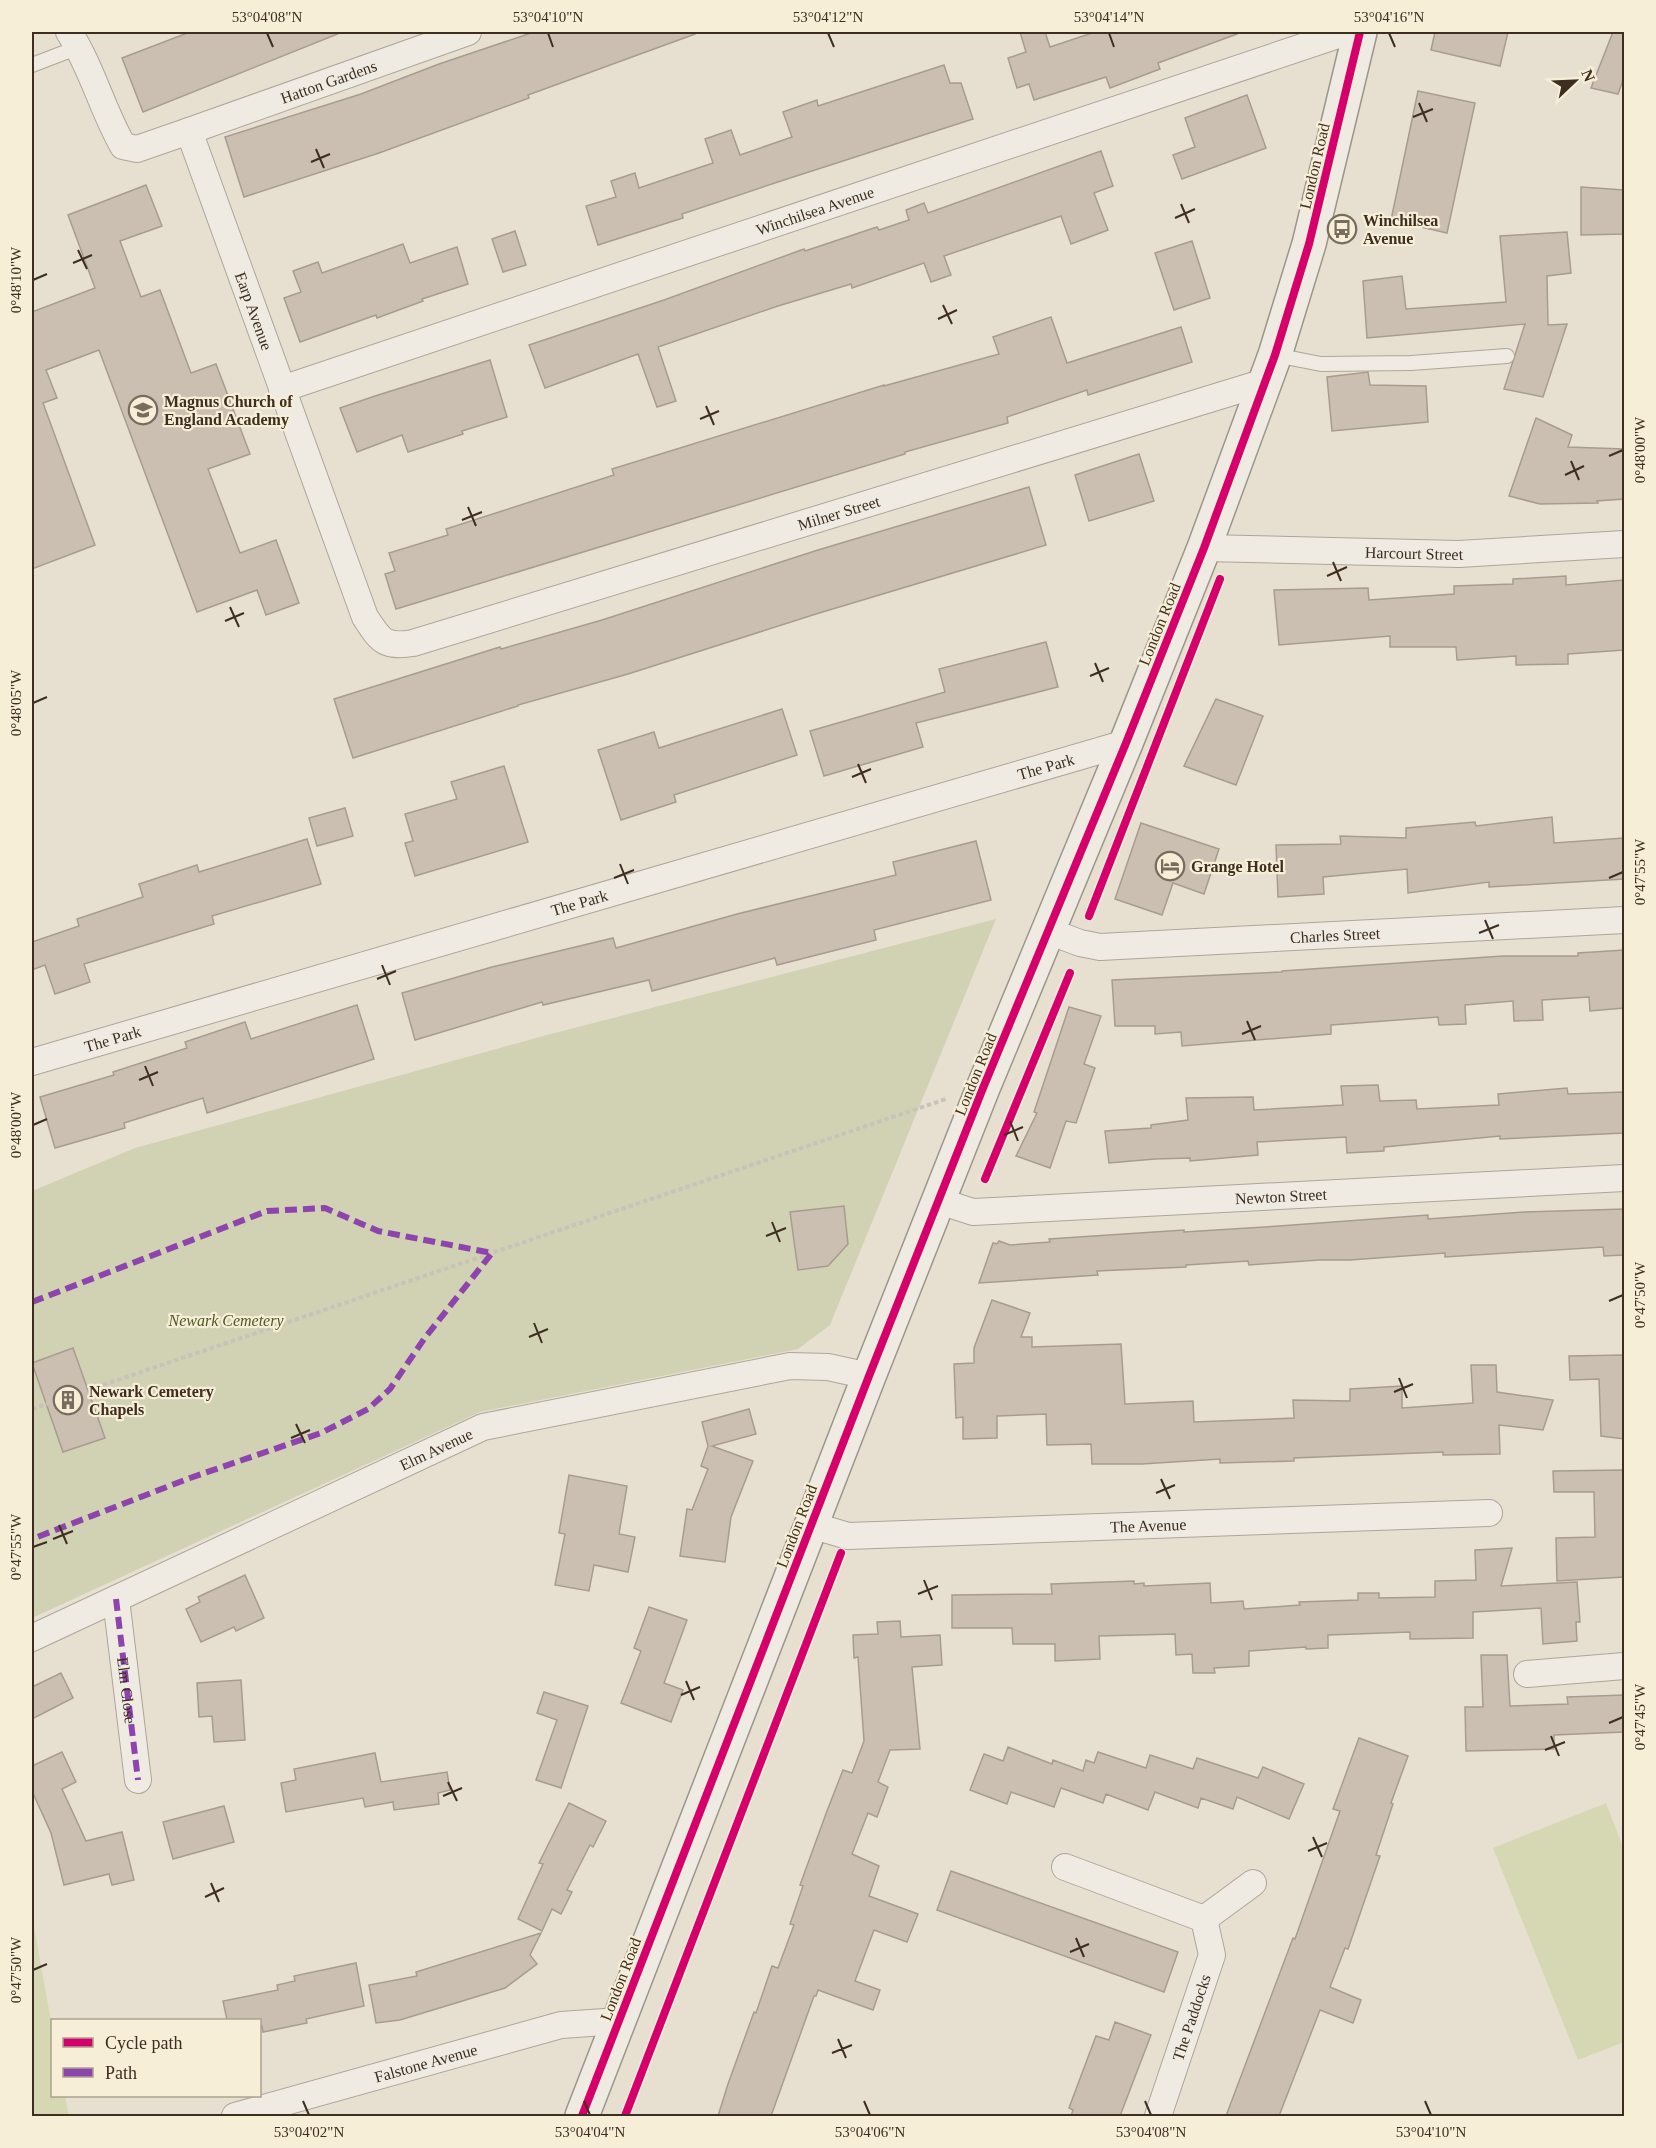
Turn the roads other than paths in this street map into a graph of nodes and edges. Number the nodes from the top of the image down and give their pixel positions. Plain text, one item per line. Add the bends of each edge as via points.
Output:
1 (468, 32) edge
2 (1347, 32) edge
3 (1360, 32) edge
4 (74, 39) edge
5 (32, 65) edge
6 (189, 131) junction
7 (1507, 356) dead end
8 (1270, 369) junction
9 (282, 389) junction
10 (1624, 544) edge
11 (1204, 548) junction
12 (413, 643) joint
13 (1126, 743) junction
14 (1624, 920) edge
15 (1048, 931) junction
16 (32, 1062) edge
17 (1624, 1178) edge
18 (939, 1201) junction
19 (869, 1376) junction
20 (1489, 1513) dead end
21 (811, 1525) junction
22 (116, 1599) junction
23 (32, 1638) edge
24 (1624, 1666) edge
25 (1527, 1674) dead end
26 (138, 1780) dead end
27 (1065, 1867) dead end
28 (1253, 1883) dead end
29 (1204, 1919) junction
30 (619, 2021) junction
31 (235, 2116) edge
32 (582, 2116) edge
33 (1158, 2116) edge

1 - 6 street, Hatton Gardens
2 - 9 street, Winchilsea Avenue
3 - 8 main road, London Road via 1309,244
4 - 5 lane
4 - 6 street via 123,146 137,149
6 - 9 street, Earp Avenue
7 - 8 lane
8 - 11 main road, London Road
8 - 12 street, Milner Street
9 - 12 street, Earp Avenue via 365,616 378,636 394,646
10 - 11 street, Harcourt Street via 1460,554
11 - 13 main road, London Road
13 - 15 main road, London Road
13 - 16 street, The Park
14 - 15 street, Charles Street via 1100,946
15 - 18 main road, London Road
17 - 18 street, Newton Street via 973,1212
18 - 19 main road, London Road
19 - 21 main road, London Road
19 - 22 street, Elm Avenue via 790,1366 483,1427
20 - 21 street, The Avenue via 848,1536
21 - 30 main road, London Road
22 - 23 street, Elm Avenue
22 - 26 street, Elm Close
24 - 25 street
27 - 29 street
28 - 29 street
29 - 33 street, The Paddocks via 1212,1955
30 - 31 street, Falstone Avenue via 561,2025
30 - 32 main road, London Road

